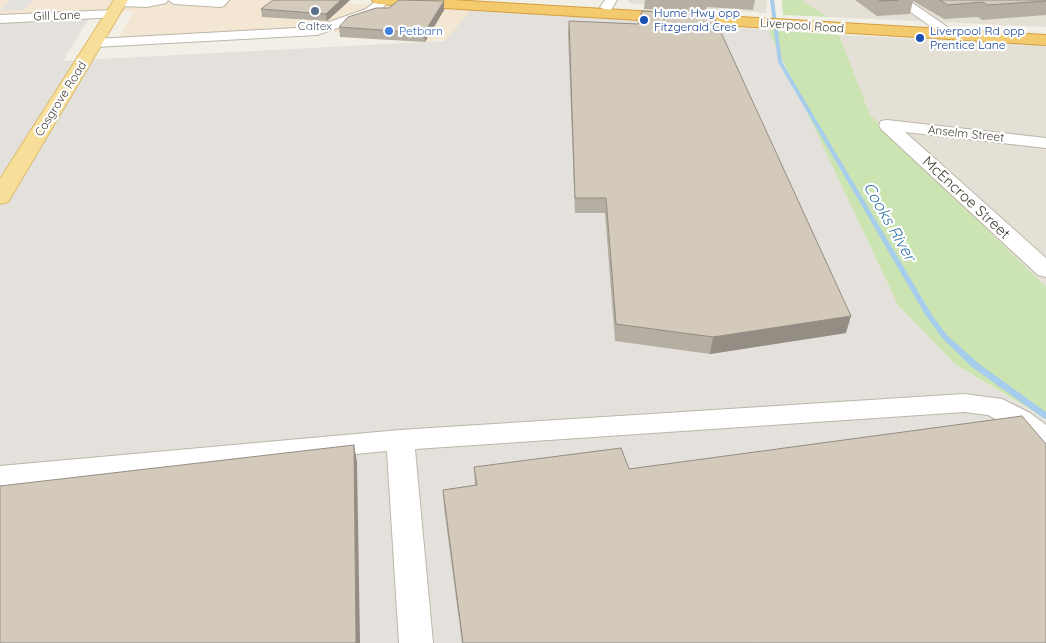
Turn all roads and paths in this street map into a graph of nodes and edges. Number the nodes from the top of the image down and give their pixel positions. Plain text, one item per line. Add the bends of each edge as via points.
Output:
1 (162, 0) edge
2 (174, 0) edge
3 (223, 0) edge
4 (379, 0) edge
5 (384, 0) edge
6 (494, 0) edge
7 (900, 0) edge
8 (609, 4) edge
9 (117, 6) edge
10 (0, 18) edge
11 (743, 19) junction
12 (806, 24) junction
13 (942, 28) junction
14 (1046, 33) edge
15 (1046, 40) edge
16 (95, 43) junction
17 (887, 124) joint
18 (1046, 142) edge
19 (0, 197) edge
20 (1043, 265) edge
21 (400, 440) junction
22 (1046, 440) edge
23 (0, 477) edge
24 (416, 643) edge

1 - 9 street, Gill Lane via 140,6
2 - 3 street via 220,3
4 - 5 highway, Liverpool Road
5 - 11 highway, Liverpool Road
5 - 16 street via 371,12 317,31
6 - 8 highway, Liverpool Road
7 - 13 street
8 - 11 highway, Liverpool Road
9 - 10 street, Gill Lane
9 - 16 main road, Cosgrove Road
11 - 12 highway, Liverpool Road
12 - 13 highway, Liverpool Road
12 - 15 highway, Liverpool Road
13 - 14 highway, Liverpool Road
16 - 19 main road, Cosgrove Road
17 - 18 street, Anselm Street
17 - 20 street, McEncroe Street
21 - 22 street via 964,403 993,406 1020,420
21 - 23 street
21 - 24 street

